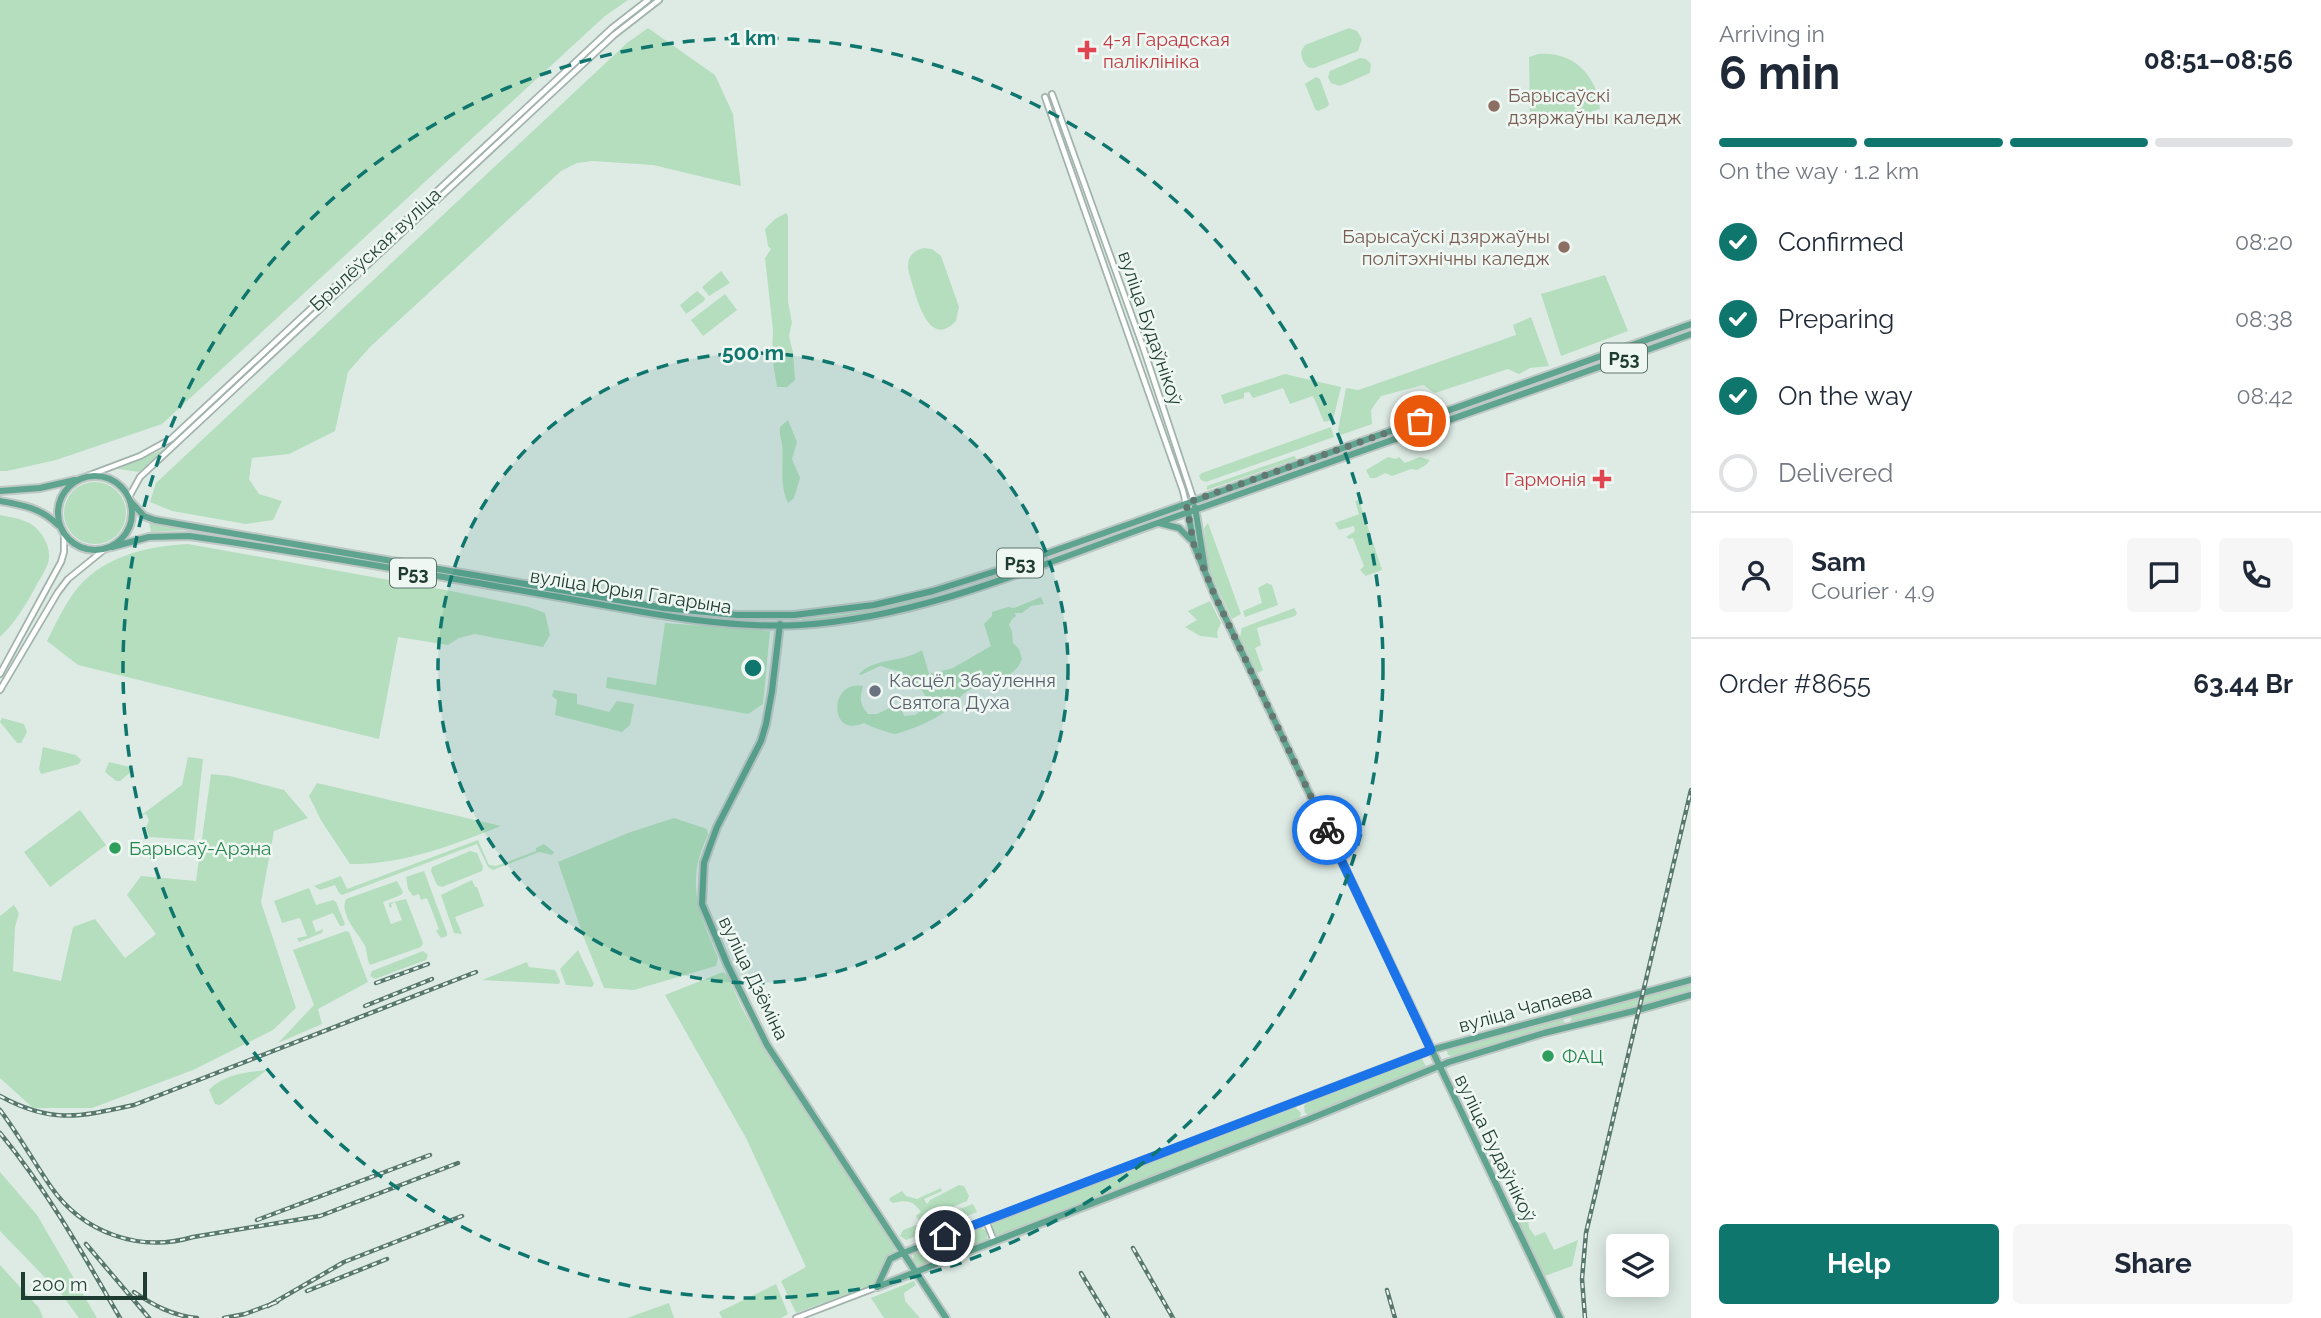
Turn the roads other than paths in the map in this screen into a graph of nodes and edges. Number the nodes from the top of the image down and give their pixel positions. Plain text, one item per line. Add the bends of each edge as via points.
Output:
1 (648, 0) edge
2 (659, 0) edge
3 (633, 15) junction
4 (1052, 94) dead end
5 (1045, 97) dead end
6 (1101, 233) junction
7 (1093, 235) junction
8 (1691, 324) edge
9 (1691, 334) edge
10 (1143, 348) junction
11 (1134, 351) junction
12 (1163, 412) junction
13 (1157, 415) junction
14 (84, 477) junction
15 (0, 491) edge
16 (130, 500) junction
17 (0, 501) edge
18 (1194, 501) junction
19 (1186, 503) junction
20 (1196, 510) junction
21 (1188, 513) junction
22 (1157, 523) junction
23 (62, 531) junction
24 (1194, 545) junction
25 (108, 548) junction
26 (1206, 575) junction
27 (780, 615) junction
28 (780, 625) junction
29 (0, 674) edge
30 (0, 690) edge
31 (1691, 980) edge
32 (1691, 995) edge
33 (1565, 1014) junction
34 (1569, 1028) junction
35 (1431, 1050) junction
36 (1439, 1066) junction
37 (985, 1220) junction
38 (994, 1241) junction
39 (904, 1252) junction
40 (916, 1272) junction
41 (877, 1287) junction
42 (796, 1318) edge
43 (946, 1318) edge
44 (1560, 1318) edge

1 - 3 street, Брылёўская вуліца
2 - 3 street, Брылёўская вуліца
3 - 14 street, Брылёўская вуліца via 171,439
3 - 16 street, Брылёўская вуліца via 139,477
4 - 6 street, вуліца Будаўнікоў
5 - 7 street, вуліца Будаўнікоў
6 - 7 street
6 - 10 street, вуліца Будаўнікоў
7 - 11 street, вуліца Будаўнікоў
8 - 18 main road, вуліца Юрыя Гагарына / Р53
9 - 20 main road, вуліца Юрыя Гагарына / Р53
10 - 11 street
10 - 12 street, вуліца Будаўнікоў
11 - 13 street, вуліца Будаўнікоў
12 - 13 street
12 - 18 street, вуліца Будаўнікоў
13 - 19 street, вуліца Будаўнікоў
14 - 15 main road via 40,488
14 - 16 main road, вуліца Юрыя Гагарына / Р53 via 111,480
14 - 23 main road via 65,490 60,500
16 - 25 main road via 131,524 122,539
16 - 27 main road, вуліца Юрыя Гагарына / Р53 via 144,516 155,520 695,612
17 - 23 main road, вуліца Юрыя Гагарына / Р53 via 43,512
18 - 19 main road, вуліца Юрыя Гагарына / Р53
18 - 20 main road, вуліца Будаўнікоў
19 - 21 street, вуліца Будаўнікоў
19 - 27 main road, вуліца Юрыя Гагарына / Р53 via 924,594 851,609
20 - 21 main road, вуліца Юрыя Гагарына / Р53
20 - 26 main road, вуліца Будаўнікоў
21 - 22 main road, вуліца Юрыя Гагарына / Р53
21 - 24 main road, вуліца Будаўнікоў
22 - 24 main road via 1179,528
22 - 28 main road, вуліца Юрыя Гагарына / Р53 via 930,601 854,619
23 - 25 main road, вуліца Юрыя Гагарына / Р53 via 78,547
23 - 29 street via 61,562
24 - 26 main road, вуліца Будаўнікоў
25 - 28 main road, вуліца Юрыя Гагарына / Р53 via 149,537 188,536 693,620
25 - 30 street via 74,573 58,592
26 - 35 main road, вуліца Будаўнікоў
27 - 28 main road, вуліца Дзёміна
28 - 39 main road, вуліца Дзёміна via 766,724 710,846 704,863 702,904 767,1045
31 - 33 main road, вуліца Чапаева
32 - 34 main road, вуліца Чапаева
33 - 34 main road
33 - 35 main road, вуліца Чапаева
34 - 36 main road, вуліца Чапаева
35 - 36 main road, вуліца Будаўнікоў
35 - 37 main road, вуліца Чапаева
36 - 38 main road, вуліца Чапаева
36 - 44 main road, вуліца Будаўнікоў
37 - 38 street
37 - 39 main road, вуліца Чапаева
38 - 40 main road, вуліца Чапаева
39 - 40 main road, вуліца Дзёміна
39 - 41 main road, вуліца Чапаева via 890,1259
40 - 41 main road, вуліца Чапаева
40 - 43 main road, вуліца Дзёміна
41 - 42 street, вуліца Чапаева

